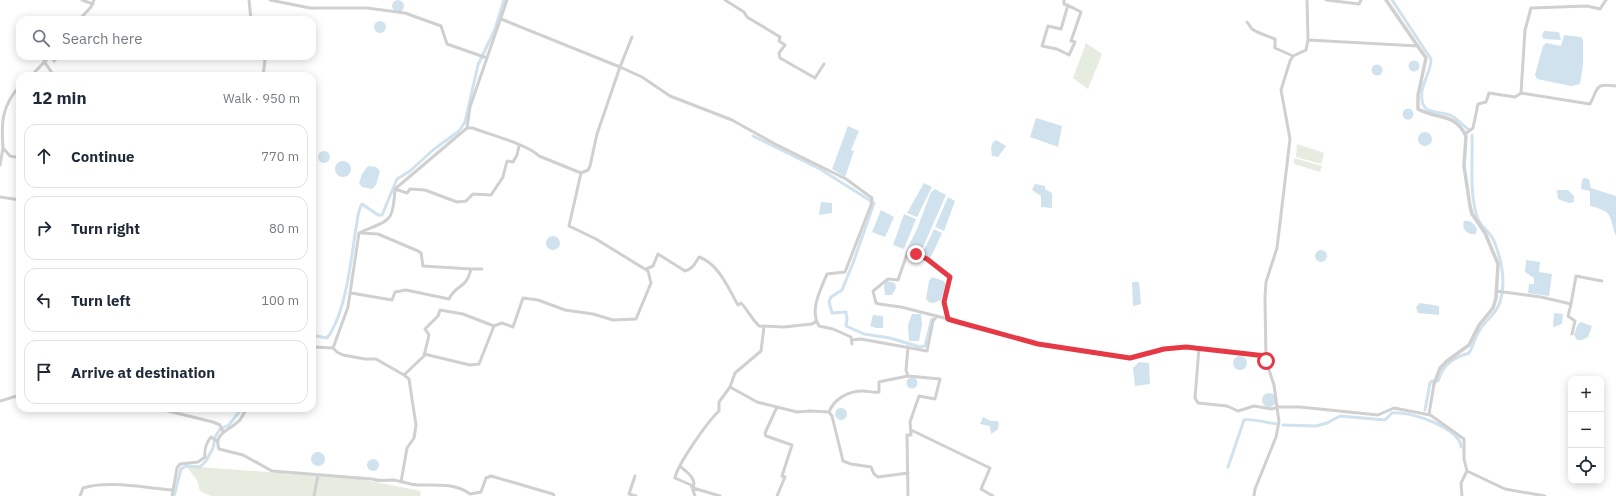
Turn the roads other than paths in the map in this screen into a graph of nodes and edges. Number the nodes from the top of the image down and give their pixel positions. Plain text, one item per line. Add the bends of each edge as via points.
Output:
1 (82, 0) edge
2 (249, 0) edge
3 (270, 0) edge
4 (507, 0) edge
5 (725, 0) edge
6 (1064, 0) edge
7 (1307, 0) edge
8 (1326, 0) edge
9 (1361, 0) edge
10 (1386, 0) edge
11 (1606, 0) edge
12 (94, 2) edge
13 (1068, 5) junction
14 (82, 16) edge
15 (251, 16) edge
16 (501, 19) junction
17 (1247, 22) dead end
18 (632, 37) dead end
19 (1308, 40) junction
20 (1418, 46) junction
21 (1293, 56) junction
22 (486, 57) junction
23 (265, 60) edge
24 (44, 61) joint
25 (824, 64) dead end
26 (620, 67) junction
27 (34, 72) edge
28 (51, 72) edge
29 (264, 72) edge
30 (1616, 86) edge
31 (16, 91) edge
32 (1521, 93) junction
33 (467, 128) junction
34 (1465, 134) junction
35 (519, 146) junction
36 (2, 148) junction
37 (16, 157) edge
38 (0, 165) edge
39 (581, 173) junction
40 (395, 188) junction
41 (0, 197) edge
42 (16, 199) edge
43 (360, 233) junction
44 (471, 269) junction
45 (482, 269) dead end
46 (646, 269) junction
47 (1602, 281) dead end
48 (1496, 291) junction
49 (351, 292) junction
50 (1571, 304) junction
51 (936, 316) junction
52 (948, 319) junction
53 (816, 321) junction
54 (494, 326) junction
55 (764, 327) junction
56 (1572, 334) dead end
57 (316, 347) edge
58 (908, 347) junction
59 (333, 348) junction
60 (1199, 348) junction
61 (424, 354) junction
62 (1266, 356) junction
63 (404, 375) junction
64 (908, 376) junction
65 (1434, 384) joint
66 (730, 387) junction
67 (16, 396) edge
68 (0, 401) edge
69 (777, 407) junction
70 (1278, 407) junction
71 (171, 412) edge
72 (245, 412) edge
73 (829, 412) junction
74 (1430, 415) junction
75 (911, 430) junction
76 (223, 432) junction
77 (217, 441) junction
78 (681, 466) junction
79 (1467, 471) junction
80 (908, 473) junction
81 (318, 475) junction
82 (634, 476) dead end
83 (402, 482) junction
84 (693, 488) junction
85 (173, 490) junction
86 (80, 496) edge
87 (172, 496) edge
88 (314, 496) edge
89 (554, 496) edge
90 (636, 496) edge
91 (695, 496) edge
92 (720, 496) edge
93 (777, 496) edge
94 (908, 496) edge
95 (993, 496) edge
96 (1254, 496) edge
97 (1462, 496) edge
98 (1539, 496) edge
99 (1545, 496) edge

1 - 12 street
2 - 15 street
3 - 22 street via 310,8 367,8 405,13 441,26 447,44
4 - 16 street
5 - 25 street via 780,37 779,41 785,45 779,53 780,58 786,62 815,78
6 - 13 street via 1064,4
7 - 19 street
8 - 9 street via 1358,4
10 - 20 street
11 - 32 street via 1600,9 1587,6 1531,8 1525,30
12 - 14 street
13 - 13 street via 1081,12 1071,41 1075,42 1069,55 1042,46 1048,26 1061,29
16 - 22 street
16 - 26 street
17 - 21 street via 1252,29 1275,39 1275,48
18 - 26 street
19 - 20 street
19 - 21 street via 1306,51
20 - 34 street via 1426,61 1418,95 1418,109 1430,115 1454,120
21 - 62 street via 1281,94 1290,139 1277,248 1266,282
22 - 33 street via 470,107
23 - 29 street
24 - 27 street
24 - 28 street
26 - 39 street via 597,134 590,166
26 - 53 street via 642,77 670,96 732,120 846,179 872,198 845,272 827,274 814,307
30 - 32 street via 1602,84 1597,87 1590,104
31 - 36 street via 10,98 3,116
32 - 34 street via 1515,97 1489,93 1485,102 1478,104 1473,128
33 - 35 street
33 - 40 street
34 - 48 street via 1467,143 1464,166 1472,214 1485,233 1495,256 1498,271
35 - 39 street
35 - 40 street via 516,158 513,162 507,161 503,178 491,195 473,194 466,200 457,202 425,190 410,189 407,193
36 - 37 street via 10,156
36 - 38 street
39 - 46 street via 569,226
40 - 43 street via 394,211 388,220
41 - 42 street
43 - 44 street via 378,234 418,251 421,253 423,266
43 - 49 street
44 - 45 street
44 - 49 street via 463,286 454,290 449,299 406,290 394,292 392,300
46 - 54 street via 651,283 636,319 613,320 523,298 514,327 502,324
46 - 55 street via 653,266 658,254 685,271 695,265 699,257 705,259 720,275 738,305 744,305 750,317 759,326
47 - 50 street via 1576,276
48 - 50 street
48 - 65 street via 1493,308 1479,325 1469,345 1440,368
49 - 59 street
50 - 56 street via 1568,316 1575,321
51 - 52 street
51 - 52 street via 876,303 873,291 888,279 898,280 908,252 927,259 950,277 944,302
51 - 58 street via 927,351
52 - 60 street via 1038,344 1124,358 1164,349
53 - 55 street via 812,324
53 - 58 street via 819,326 847,334 852,342 862,339
54 - 61 street via 479,364 470,365
54 - 61 street via 463,314 440,310 426,329 429,335
55 - 66 street via 761,351 735,373
57 - 59 street
58 - 64 street
59 - 63 street via 343,355 376,359
60 - 62 street
60 - 70 street via 1195,398 1198,403 1227,406 1238,411 1254,406 1272,409
61 - 63 street
62 - 70 street
63 - 83 street via 409,379 416,421
64 - 73 street via 879,382 879,392 854,392 843,396 832,404
64 - 75 street via 940,379 935,400 919,396 910,422
65 - 74 street
66 - 69 street via 757,402
66 - 78 street via 719,402 719,411
67 - 68 street
69 - 73 street via 797,412
69 - 93 street via 766,436 792,445 782,476 785,478
70 - 74 street via 1378,415 1394,408
70 - 96 street via 1278,431
71 - 76 street via 220,425
72 - 76 street via 240,421
73 - 80 street via 842,461 871,467 878,477
74 - 79 street via 1464,440
75 - 80 street via 911,435 907,435
75 - 95 street via 987,466 990,469 981,489
76 - 77 street
77 - 81 street via 219,449 243,456 272,471
77 - 85 street via 212,437 208,440 201,461 180,464
78 - 84 street via 692,478
78 - 84 street via 675,478
79 - 97 street via 1461,482
79 - 98 street via 1505,489
80 - 94 street
81 - 83 street
81 - 88 street
82 - 90 street via 629,494
83 - 89 street via 464,489 470,494 480,492 486,478 490,476 529,486
84 - 91 street
84 - 92 street
85 - 86 street via 116,485 89,486 83,488
85 - 87 street
98 - 99 street

